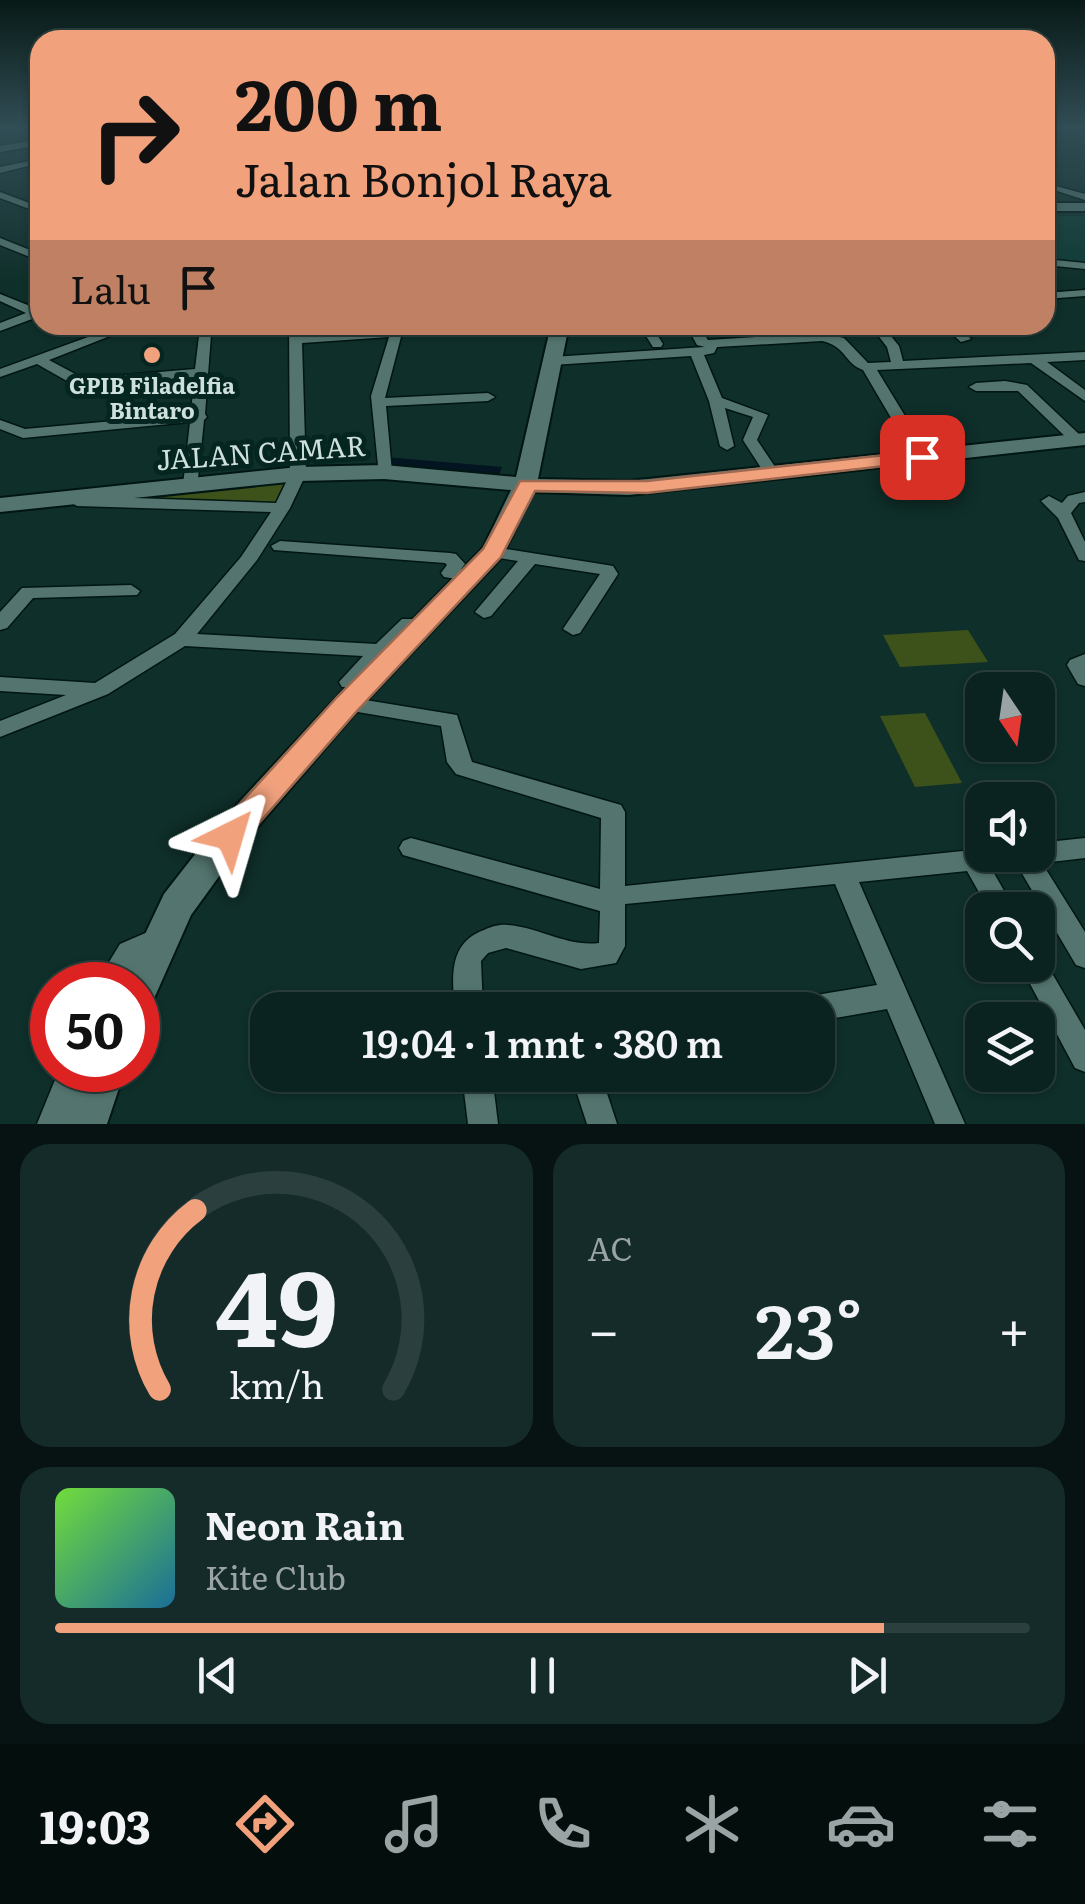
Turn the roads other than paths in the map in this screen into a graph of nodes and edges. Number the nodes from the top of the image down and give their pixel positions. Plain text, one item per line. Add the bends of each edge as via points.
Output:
1 (1055, 186) edge
2 (1055, 189) edge
3 (0, 194) edge
4 (1085, 197) edge
5 (30, 206) edge
6 (1078, 206) edge
7 (0, 242) edge
8 (30, 249) edge
9 (21, 251) junction
10 (30, 254) edge
11 (0, 257) edge
12 (1055, 263) edge
13 (1085, 266) edge
14 (1085, 293) edge
15 (1055, 295) edge
16 (0, 296) edge
17 (30, 310) edge
18 (30, 315) edge
19 (0, 327) edge
20 (104, 335) edge
21 (204, 335) edge
22 (295, 335) edge
23 (394, 335) edge
24 (558, 335) edge
25 (651, 335) edge
26 (697, 335) edge
27 (779, 335) edge
28 (827, 335) edge
29 (884, 335) edge
30 (960, 335) edge
31 (965, 339) dead end
32 (657, 344) dead end
33 (712, 344) junction
34 (696, 352) junction
35 (1085, 356) edge
36 (38, 359) junction
37 (1036, 360) junction
38 (552, 361) junction
39 (898, 366) junction
40 (868, 367) junction
41 (203, 372) junction
42 (0, 373) edge
43 (976, 387) dead end
44 (488, 397) dead end
45 (1085, 397) edge
46 (716, 401) junction
47 (378, 402) junction
48 (200, 417) junction
49 (0, 424) edge
50 (1081, 440) edge
51 (727, 446) dead end
52 (922, 457) junction
53 (384, 472) junction
54 (298, 474) junction
55 (772, 474) junction
56 (192, 485) junction
57 (528, 485) junction
58 (1085, 496) edge
59 (44, 500) junction
60 (0, 505) edge
61 (282, 508) junction
62 (280, 546) dead end
63 (493, 552) junction
64 (1085, 556) edge
65 (531, 557) junction
66 (470, 576) junction
67 (131, 592) dead end
68 (484, 612) dead end
69 (420, 613) dead end
70 (0, 624) edge
71 (573, 629) dead end
72 (182, 640) junction
73 (382, 651) junction
74 (0, 684) edge
75 (101, 689) junction
76 (348, 693) junction
77 (0, 730) edge
78 (411, 848) dead end
79 (1085, 848) edge
80 (1055, 851) edge
81 (965, 863) edge
82 (1033, 872) edge
83 (844, 874) junction
84 (620, 899) junction
85 (158, 940) junction
86 (1085, 956) edge
87 (123, 962) edge
88 (149, 962) edge
89 (1043, 982) edge
90 (468, 992) edge
91 (895, 996) junction
92 (835, 1005) edge
93 (1085, 1058) edge
94 (65, 1092) edge
95 (96, 1092) edge
96 (479, 1092) edge
97 (592, 1092) edge
98 (52, 1124) edge
99 (85, 1124) edge
100 (483, 1124) edge
101 (602, 1124) edge
102 (950, 1124) edge

1 - 4 street
2 - 6 street
3 - 5 street
7 - 9 street
8 - 9 street
9 - 10 street
9 - 11 street
12 - 13 street
14 - 15 street
16 - 17 street
18 - 19 street
20 - 36 street
21 - 41 street
22 - 54 street
23 - 47 street
24 - 38 main road
25 - 32 street
26 - 33 street
27 - 33 street
28 - 40 street
29 - 39 street
30 - 31 street
33 - 34 street
34 - 38 street
34 - 46 street
35 - 37 street
36 - 41 street via 88,382
36 - 42 street
37 - 39 street
37 - 45 street
38 - 57 main road
39 - 40 street
40 - 52 street
41 - 48 street
43 - 50 street via 1022,388
44 - 47 street
46 - 51 street
46 - 55 street via 760,413 750,438
47 - 53 street
48 - 49 street via 25,434
48 - 56 street
50 - 52 main road, JALAN CAMAR
52 - 55 main road, JALAN CAMAR
53 - 54 main road, JALAN CAMAR
53 - 57 main road, JALAN CAMAR
54 - 56 main road, JALAN CAMAR
54 - 61 street
55 - 57 main road, JALAN CAMAR via 629,488
56 - 59 main road, JALAN CAMAR
57 - 63 main road
58 - 64 street via 1057,506
59 - 60 main road, JALAN CAMAR
59 - 61 street
61 - 72 street
62 - 66 street via 450,558 456,564 450,573
63 - 65 street
63 - 66 main road
65 - 68 street
65 - 71 street via 609,572
66 - 76 main road
67 - 70 street via 28,592
69 - 73 street
72 - 73 street
72 - 75 street
73 - 76 street
74 - 75 street
75 - 77 street
76 - 84 street via 450,720 464,768 613,812
76 - 85 main road via 230,836
78 - 84 street
79 - 80 street
81 - 83 street
82 - 86 street
83 - 84 street
83 - 91 street
84 - 90 street via 607,954 596,958 494,937 464,964
85 - 87 street via 129,952
85 - 88 main road
89 - 93 street
91 - 92 street
91 - 102 street
94 - 98 street
95 - 99 main road
96 - 100 street
97 - 101 street

